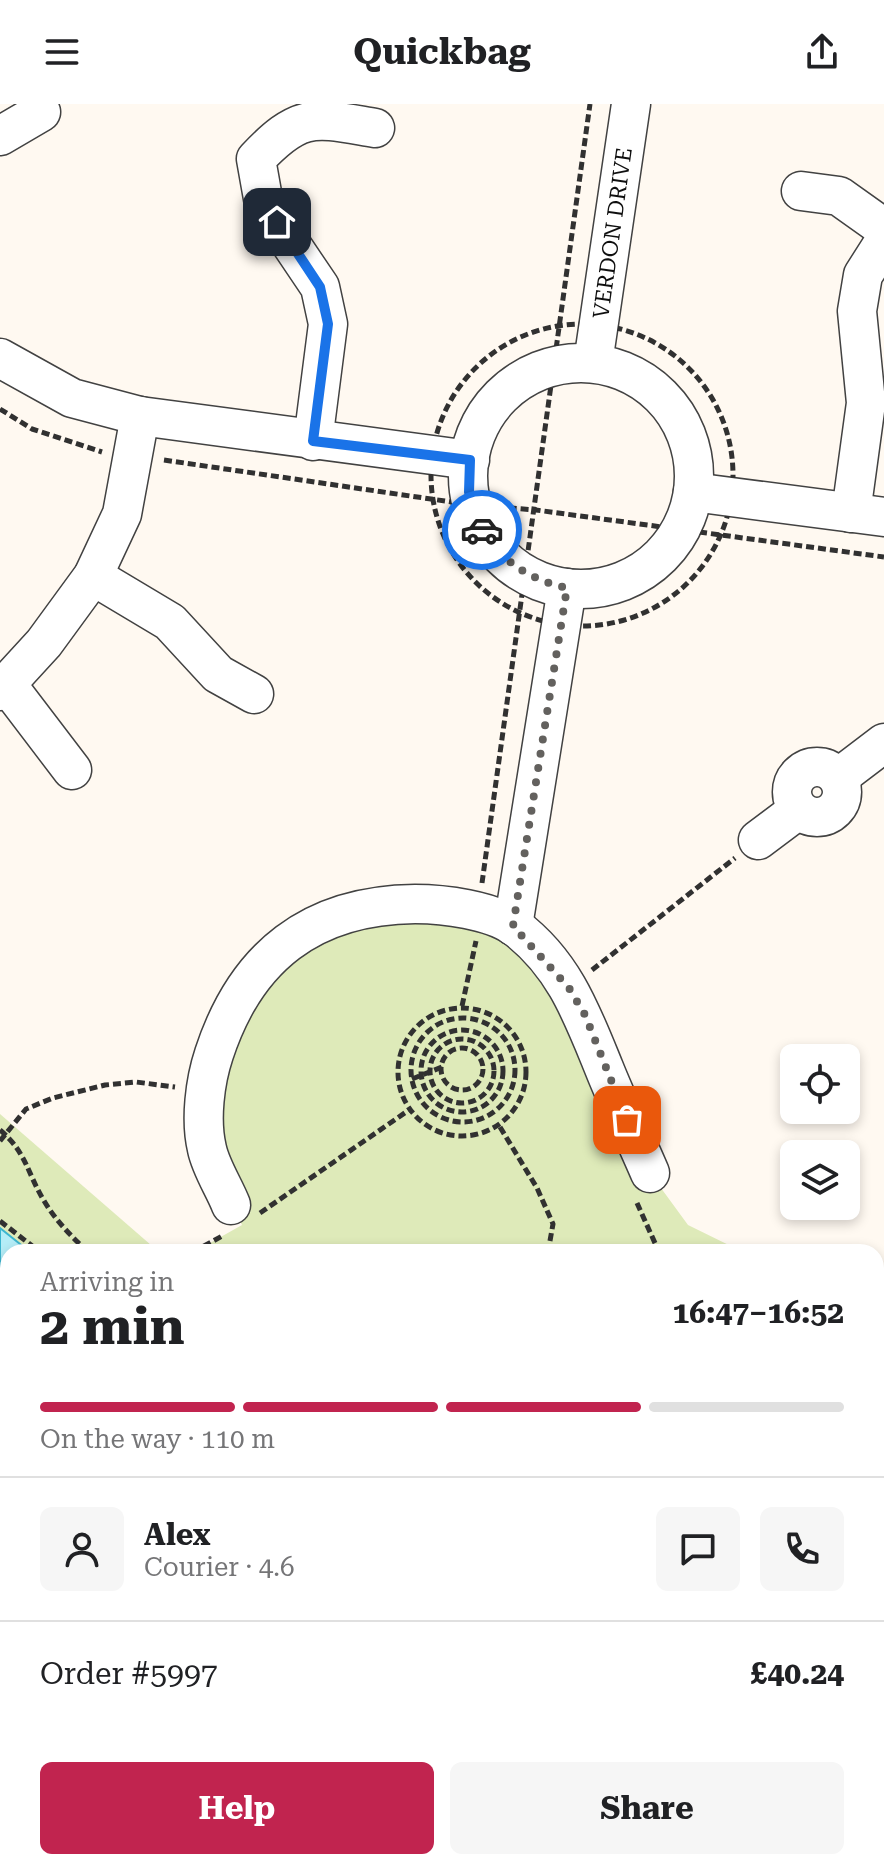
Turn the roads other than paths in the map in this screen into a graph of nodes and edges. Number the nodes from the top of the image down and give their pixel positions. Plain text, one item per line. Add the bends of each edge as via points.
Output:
1 (631, 104) edge
2 (41, 112) dead end
3 (301, 112) edge
4 (375, 128) dead end
5 (0, 136) edge
6 (801, 191) dead end
7 (884, 228) edge
8 (884, 242) edge
9 (593, 363) junction
10 (2, 364) edge
11 (140, 416) junction
12 (313, 441) junction
13 (470, 460) junction
14 (693, 492) junction
15 (868, 515) edge
16 (93, 576) junction
17 (564, 606) junction
18 (4, 689) edge
19 (254, 694) dead end
20 (884, 743) edge
21 (72, 770) dead end
22 (758, 840) road end
23 (513, 926) junction
24 (642, 1185) road end
25 (239, 1217) road end

1 - 9 street, VERDON DRIVE
2 - 5 street
3 - 4 street
3 - 12 street via 256,159 264,204 320,287 328,324
6 - 7 street via 839,196
8 - 15 street via 863,275 857,311 866,403
9 - 13 street via 554,367 513,386 482,421
9 - 14 street via 639,379 672,408 693,457
10 - 11 street via 72,398
11 - 12 street
11 - 16 street via 122,514
12 - 13 street
13 - 17 street via 472,505 494,548
14 - 15 street
14 - 17 street via 680,531 666,551 629,578
16 - 18 street
16 - 19 street via 170,622 218,674
17 - 23 street
18 - 21 street
20 - 22 street via 838,778 825,768 801,772 792,786 798,810
23 - 24 street via 569,988 585,1015
23 - 25 street via 429,904 347,912 293,938 248,978 219,1038 207,1088 207,1149

